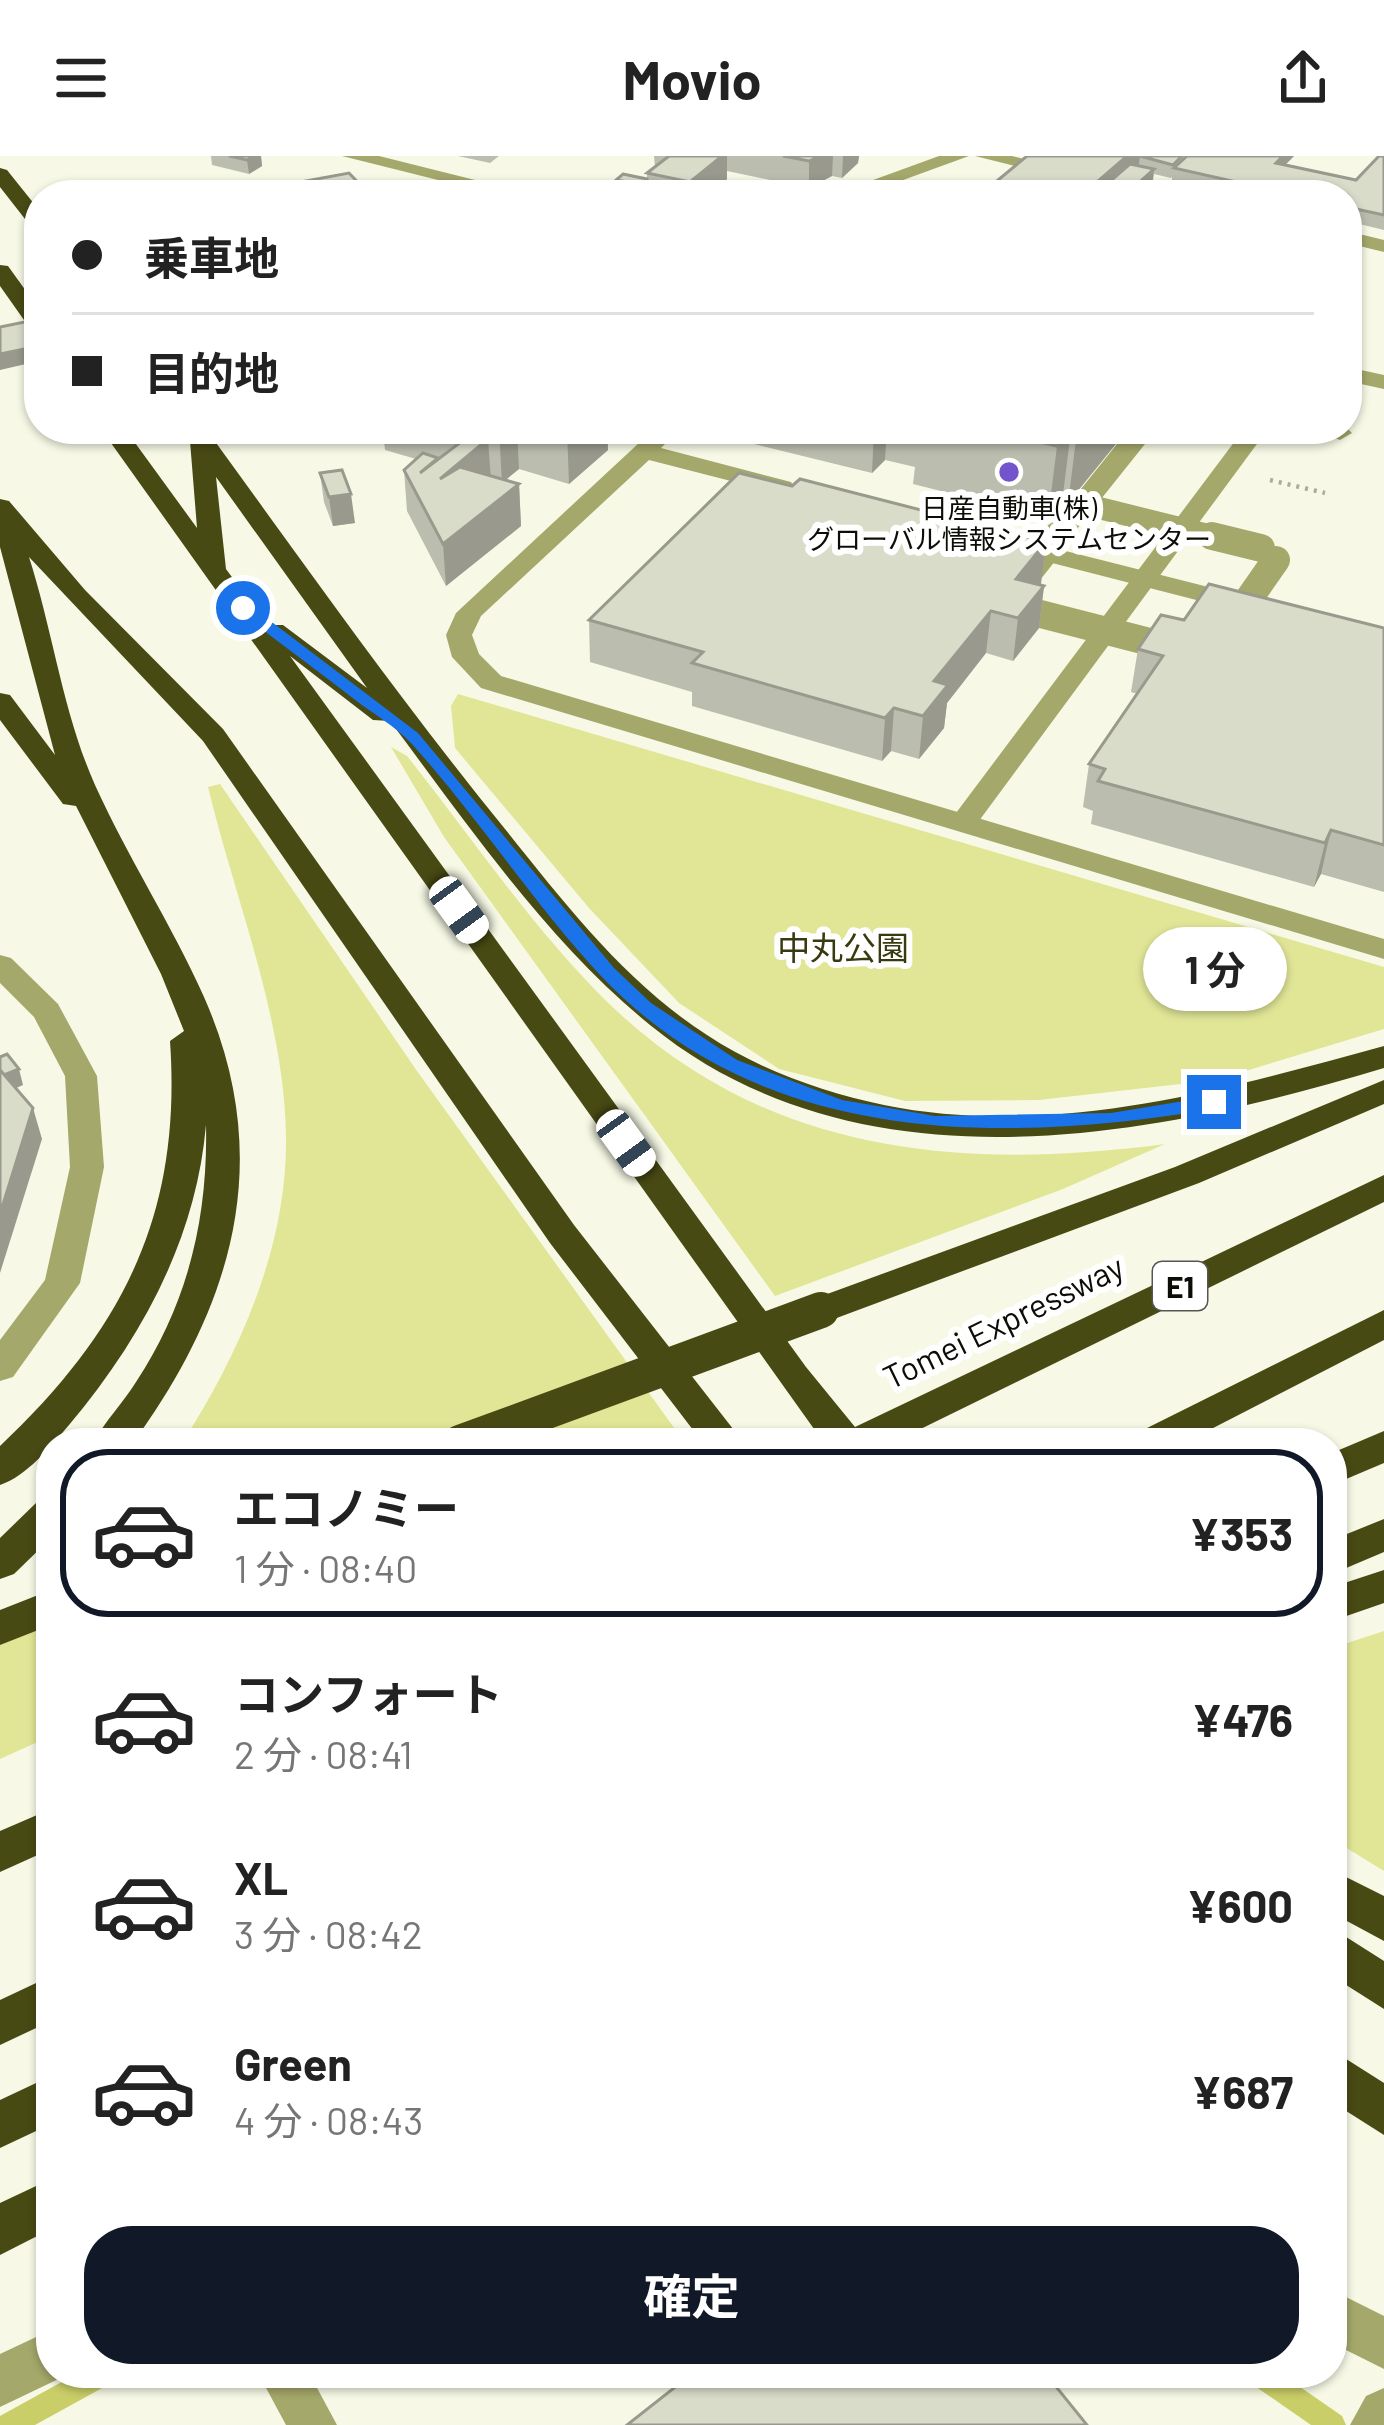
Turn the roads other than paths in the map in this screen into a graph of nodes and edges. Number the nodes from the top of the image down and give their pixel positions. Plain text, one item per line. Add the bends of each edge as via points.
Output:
1 (352, 156) edge
2 (959, 156) edge
3 (985, 156) edge
4 (0, 174) edge
5 (458, 180) edge
6 (887, 180) edge
7 (1092, 180) edge
8 (24, 205) edge
9 (0, 271) edge
10 (24, 305) edge
11 (124, 444) edge
12 (198, 444) edge
13 (205, 444) edge
14 (652, 444) edge
15 (1128, 444) edge
16 (1245, 444) edge
17 (644, 452) junction
18 (803, 492) edge
19 (1083, 504) junction
20 (0, 510) edge
21 (985, 538) edge
22 (214, 571) junction
23 (1023, 579) edge
24 (1144, 579) junction
25 (243, 608) junction
26 (1022, 609) edge
27 (1275, 613) edge
28 (1225, 633) edge
29 (1185, 651) edge
30 (0, 701) edge
31 (413, 736) junction
32 (963, 823) junction
33 (107, 844) junction
34 (158, 940) junction
35 (1384, 949) edge
36 (3, 972) edge
37 (1384, 1057) edge
38 (1384, 1091) edge
39 (1384, 1187) edge
40 (1384, 1324) edge
41 (0, 1367) edge
42 (41, 1428) edge
43 (124, 1428) edge
44 (501, 1428) edge
45 (713, 1428) edge
46 (834, 1428) edge
47 (887, 1428) edge
48 (1179, 1428) edge
49 (36, 1433) edge
50 (1384, 1446) edge
51 (1347, 1463) edge
52 (0, 1470) edge
53 (36, 1528) edge
54 (1384, 1535) edge
55 (1347, 1551) edge
56 (0, 1563) edge
57 (1384, 1586) edge
58 (1347, 1599) edge
59 (36, 1613) edge
60 (0, 1628) edge
61 (36, 1835) edge
62 (0, 1852) edge
63 (1347, 1899) edge
64 (1384, 1920) edge
65 (1347, 1960) edge
66 (1384, 1988) edge
67 (36, 2006) edge
68 (0, 2024) edge
69 (1347, 2085) edge
70 (36, 2107) edge
71 (1384, 2112) edge
72 (0, 2125) edge
73 (36, 2211) edge
74 (0, 2230) edge
75 (1347, 2323) edge
76 (1384, 2344) edge
77 (36, 2363) edge
78 (0, 2381) edge
79 (290, 2388) edge
80 (1384, 2414) edge
81 (313, 2425) edge
82 (1376, 2425) edge

1 - 5 street
2 - 6 street
3 - 7 street
4 - 8 highway
9 - 10 highway
11 - 22 highway
12 - 22 highway
13 - 31 highway
14 - 17 street
15 - 19 street, bridge
16 - 24 street
17 - 18 street
17 - 32 street via 469,613 459,635 466,656 491,682
19 - 23 street, bridge
19 - 28 street, bridge via 1268,554
20 - 33 highway via 32,604 57,725
20 - 45 highway via 213,735 562,1234
21 - 24 street
22 - 25 highway
24 - 27 street
24 - 32 street
25 - 31 highway
25 - 46 highway
26 - 29 street, bridge
30 - 33 highway
31 - 37 highway via 577,937 645,1006 730,1064 838,1106 968,1125 1111,1120 1249,1096
32 - 35 street
33 - 34 highway
34 - 42 highway via 190,1066 191,1121 169,1234 111,1347
34 - 43 highway via 191,1003 220,1100 224,1210 191,1323
36 - 41 street via 47,1012 81,1076 87,1167 62,1283
38 - 44 highway, bridge via 1187,1175
39 - 47 highway, Tomei Expressway / E1
40 - 48 highway
49 - 52 highway
50 - 51 highway
53 - 56 highway
54 - 55 highway
57 - 58 highway
59 - 60 highway
61 - 62 highway
63 - 64 highway
65 - 66 highway
67 - 68 highway
69 - 71 highway
70 - 72 highway
73 - 74 highway
75 - 76 street
77 - 78 street
79 - 81 lane
80 - 82 street

